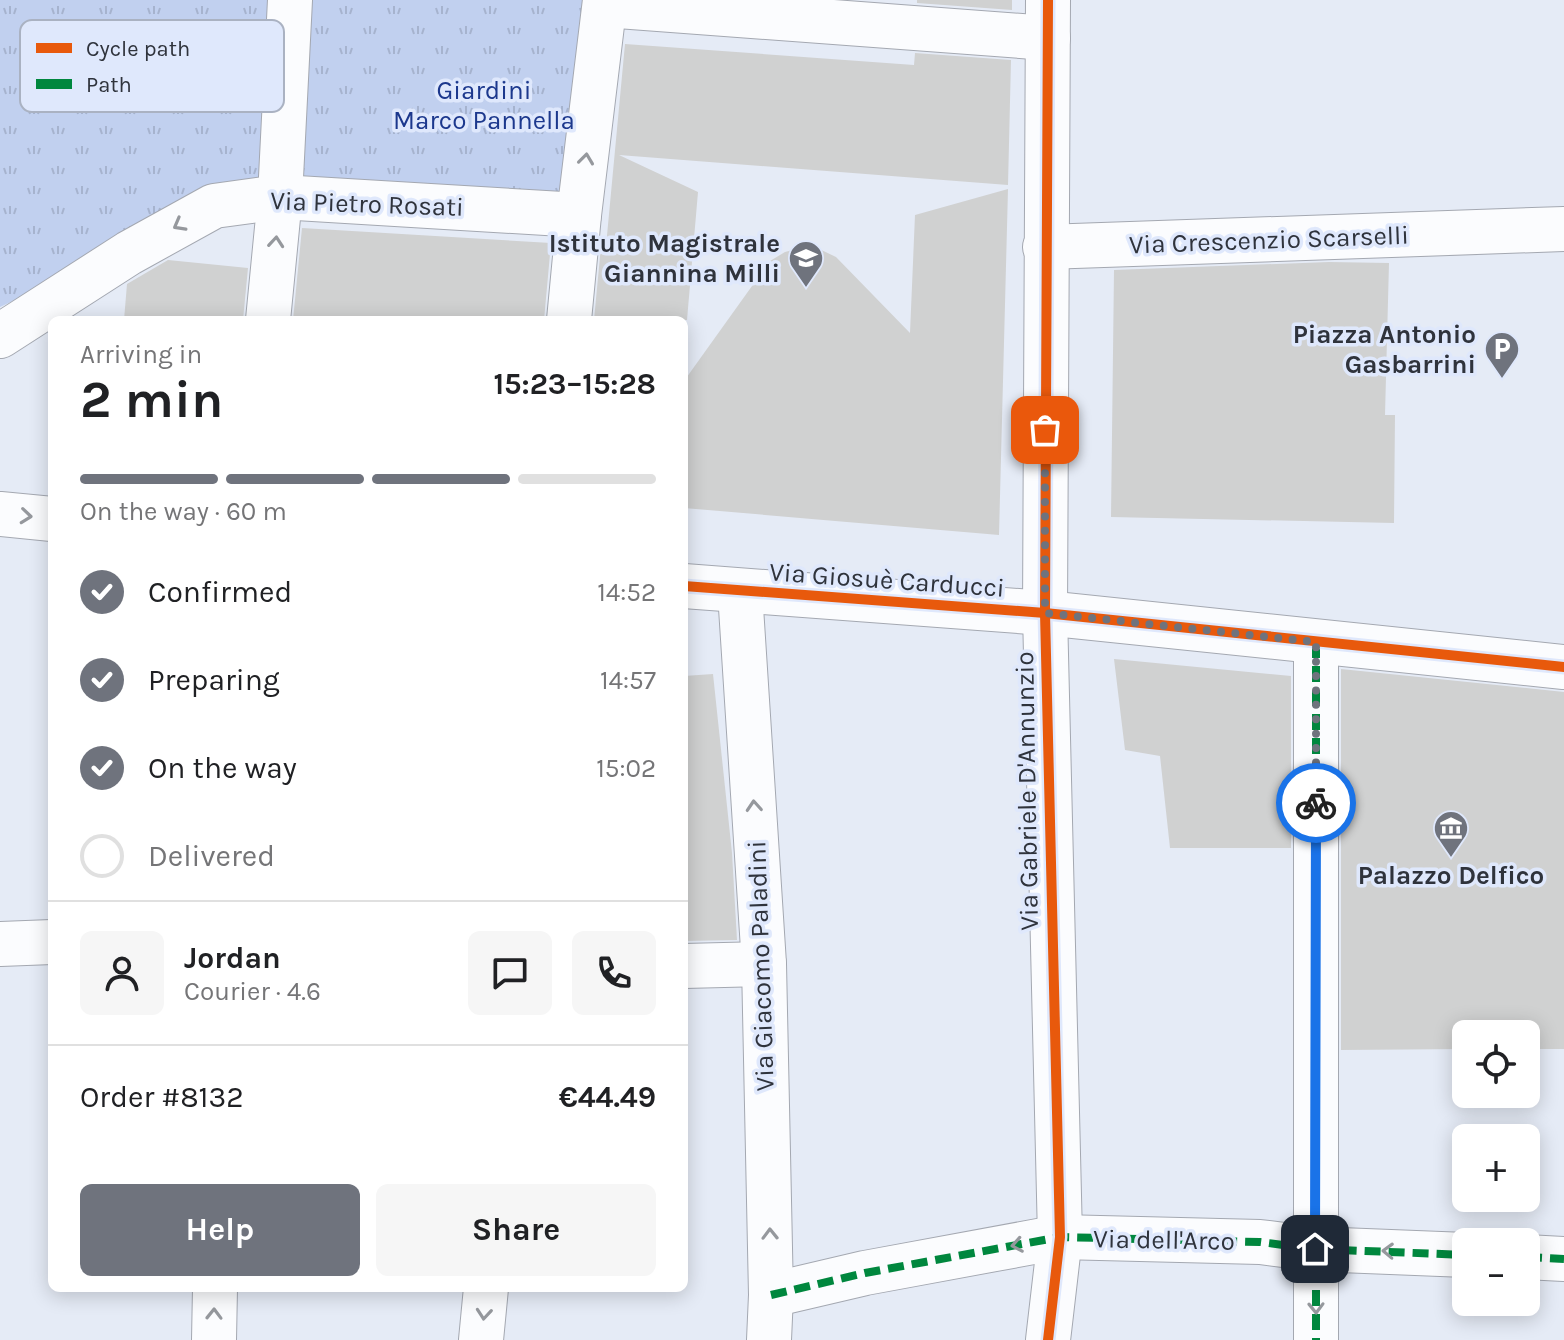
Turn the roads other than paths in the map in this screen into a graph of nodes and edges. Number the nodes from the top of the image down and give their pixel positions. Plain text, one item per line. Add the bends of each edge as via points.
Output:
1 (290, 0) edge
2 (605, 2) edge
3 (1048, 19) edge
4 (280, 197) junction
5 (579, 215) junction
6 (1564, 229) edge
7 (1045, 247) junction
8 (268, 316) edge
9 (569, 316) edge
10 (0, 336) edge
11 (0, 514) edge
12 (48, 519) edge
13 (688, 586) edge
14 (740, 592) junction
15 (1045, 613) junction
16 (1316, 642) junction
17 (1564, 667) edge
18 (48, 942) edge
19 (0, 944) edge
20 (764, 964) junction
21 (688, 966) edge
22 (1060, 1237) junction
23 (1315, 1249) junction
24 (1452, 1254) edge
25 (1540, 1258) edge
26 (1564, 1259) edge
27 (215, 1292) edge
28 (486, 1292) edge
29 (771, 1295) junction
30 (214, 1340) edge
31 (481, 1340) edge
32 (769, 1340) edge
33 (1048, 1340) edge
34 (1316, 1340) edge

1 - 4 street
2 - 3 street
5 -> 2 street
3 - 7 street, Via Gabriele D'Annunzio
4 - 5 street, Via Pietro Rosati
8 -> 4 street
4 -> 10 street, Via Pietro Rosati via 214,206
5 - 9 street
6 - 7 street, Via Crescenzio Scarselli
7 - 15 street, Via Gabriele D'Annunzio
11 -> 12 street
13 - 14 street, Via Giosuè Carducci
14 - 15 street, Via Giosuè Carducci
20 -> 14 street, Via Giacomo Paladini
15 - 16 street, Via Giosuè Carducci
15 - 22 street, Via Gabriele D'Annunzio
16 - 17 street, Via Giosuè Carducci
16 - 23 street
18 - 19 street
20 - 21 street
29 -> 20 street, Via Giacomo Paladini
22 - 23 street, Via dell'Arco via 1260,1242
22 -> 29 street, Via dell'Arco
22 - 33 street, Via Gabriele D'Annunzio
24 -> 23 street, Via dell'Arco
23 -> 34 street
25 - 26 street
30 -> 27 street
28 -> 31 street
29 - 32 street, Via Giacomo Paladini

